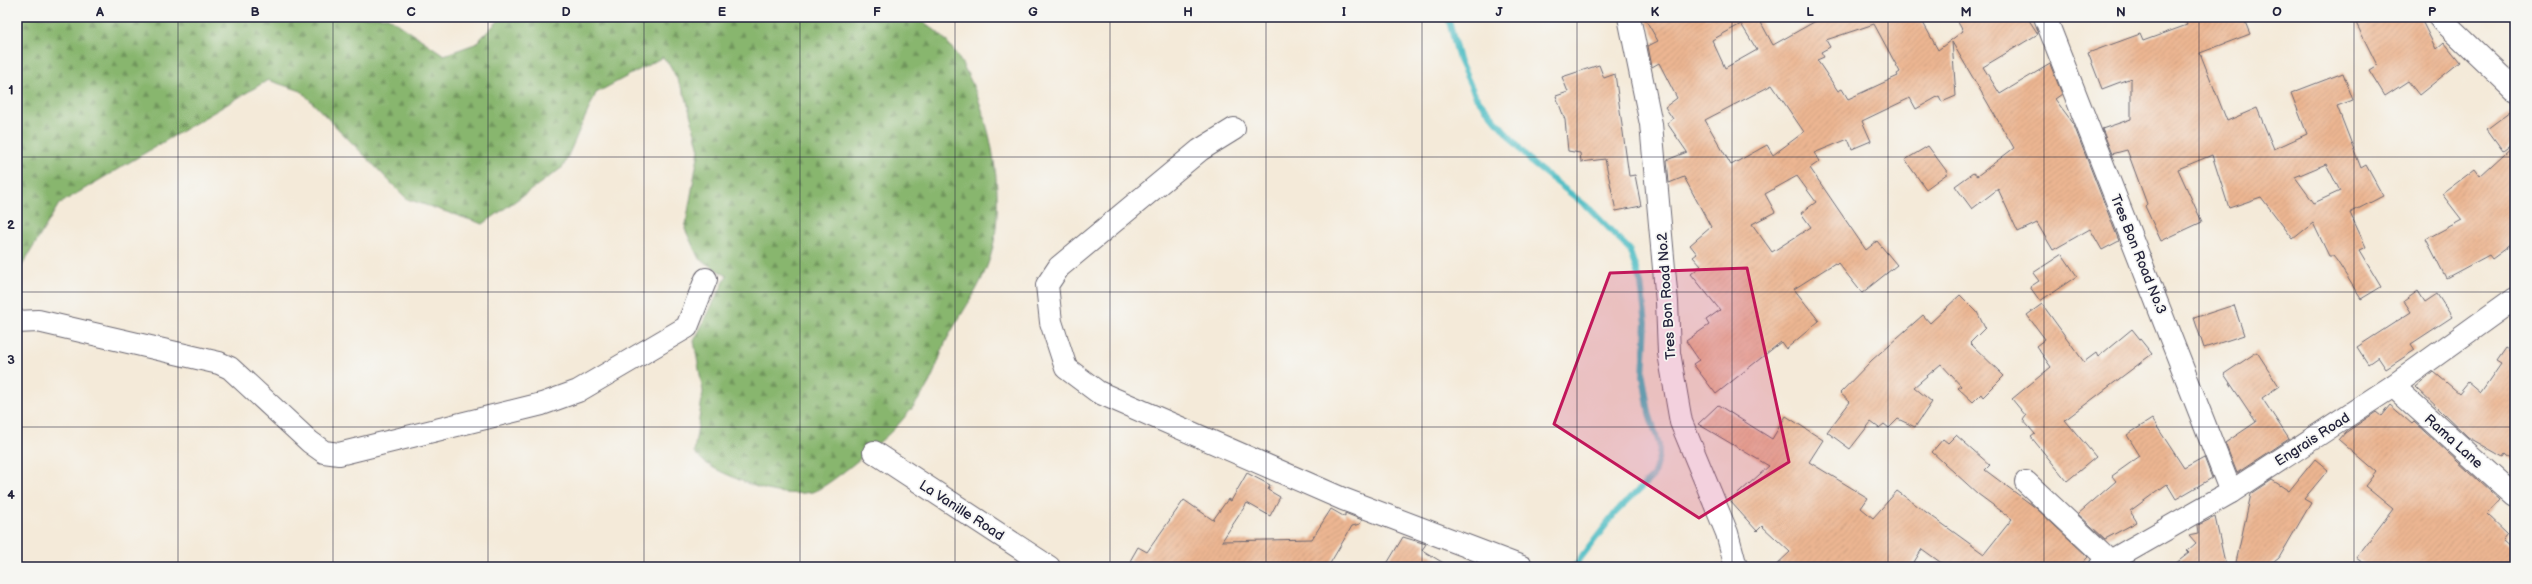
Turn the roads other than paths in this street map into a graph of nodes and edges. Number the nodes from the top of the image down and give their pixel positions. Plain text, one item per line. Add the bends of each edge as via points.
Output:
1 (1629, 17) edge
2 (2045, 17) edge
3 (2439, 17) edge
4 (2515, 90) edge
5 (1234, 129) dead end
6 (706, 279) dead end
7 (2515, 298) edge
8 (17, 322) edge
9 (2392, 386) junction
10 (874, 452) dead end
11 (2026, 482) dead end
12 (2231, 492) junction
13 (2515, 496) edge
14 (2104, 564) edge
15 (1049, 567) edge
16 (1522, 567) edge
17 (1736, 567) edge

1 - 17 street, Tres Bon Road No.2 via 1651,124 1667,302 1669,353 1682,422 1727,533
2 - 12 street, Tres Bon Road No.3
3 - 4 street
5 - 16 street via 1200,150 1059,267 1047,284 1051,322 1066,368 1098,392 1343,499
6 - 8 street via 687,326 578,391 542,404 339,454 324,452 310,442 230,368 219,363 38,322
7 - 9 street, Engrais Road
9 - 12 street, Engrais Road
9 - 13 street, Rama Lane
10 - 15 street, La Vanille Road
11 - 14 street
12 - 14 street, Engrais Road

